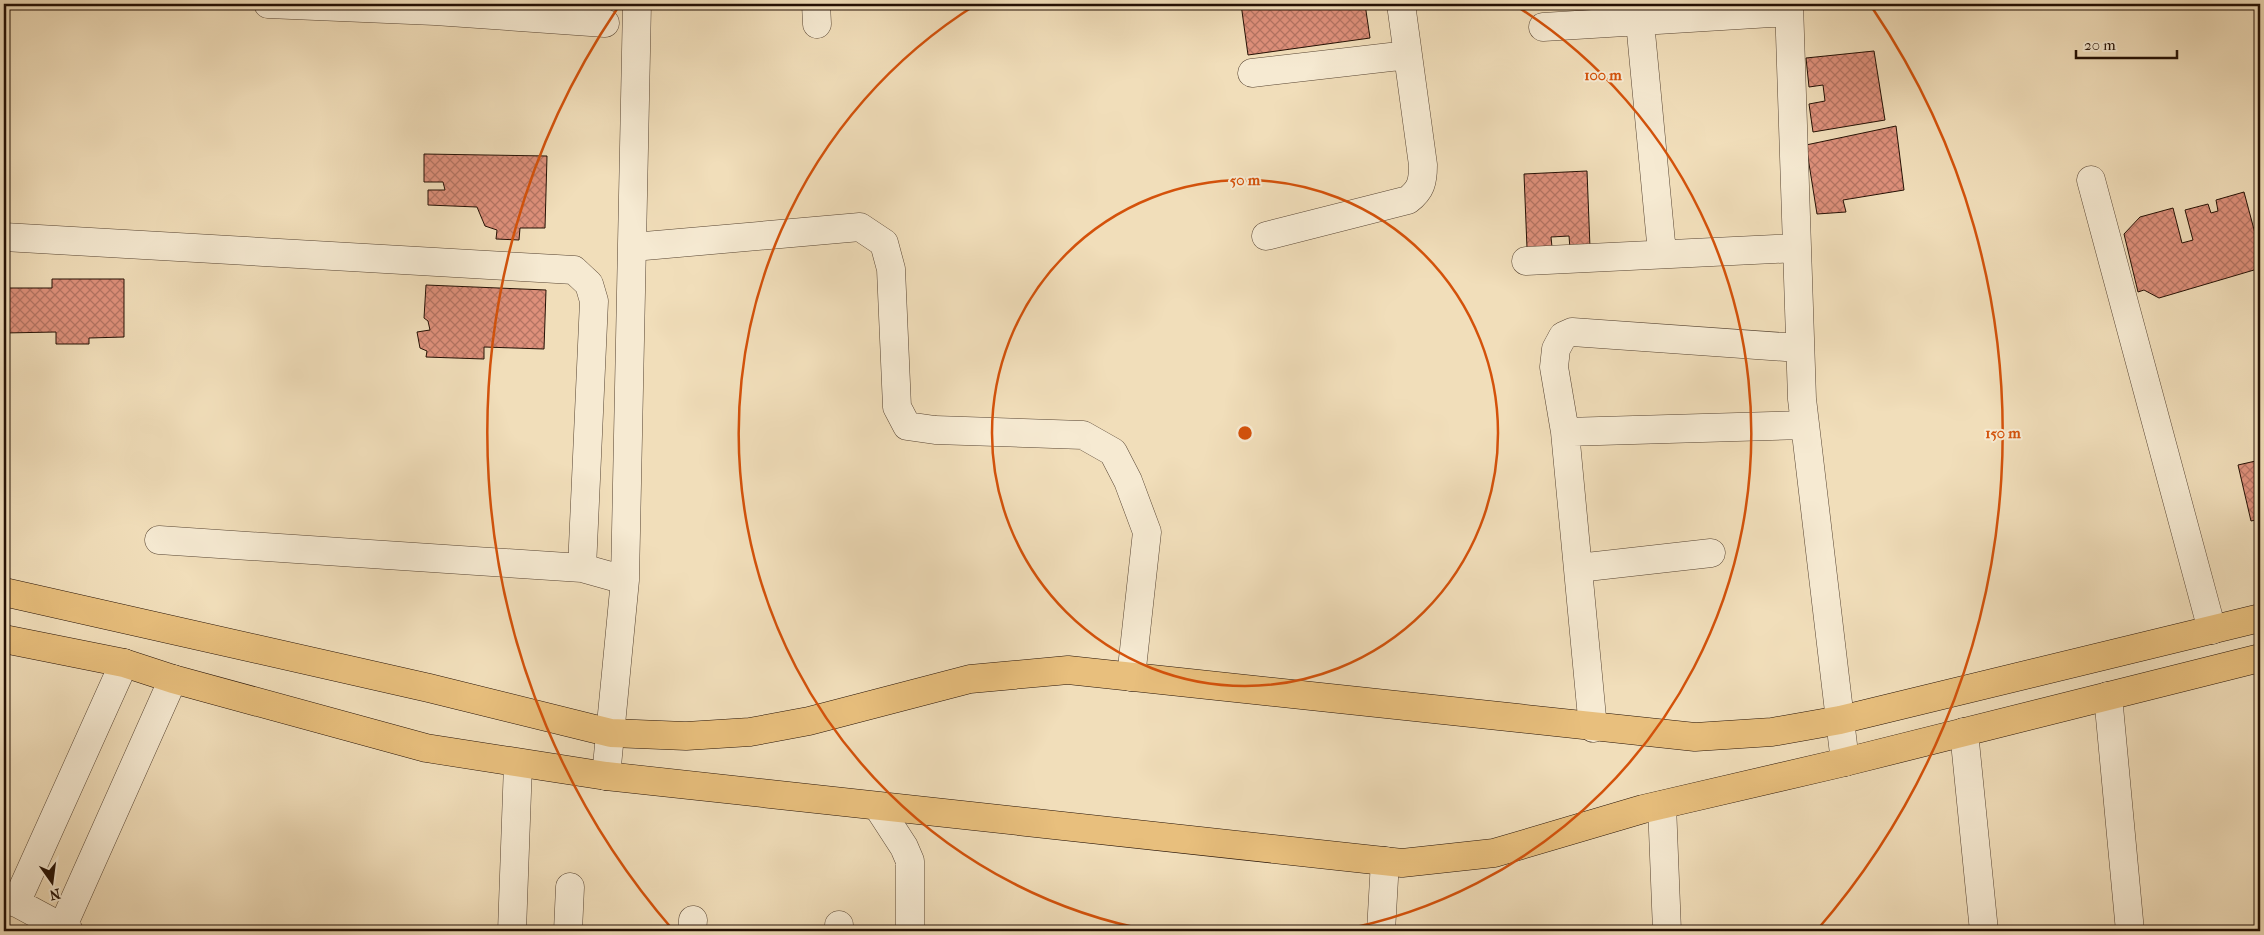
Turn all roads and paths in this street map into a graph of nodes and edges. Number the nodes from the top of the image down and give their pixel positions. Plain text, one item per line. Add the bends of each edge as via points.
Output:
1 (268, 4) edge
2 (637, 4) edge
3 (1402, 4) edge
4 (436, 7) edge
5 (1789, 8) edge
6 (1640, 22) junction
7 (605, 23) dead end
8 (1544, 27) dead end
9 (1408, 55) junction
10 (1252, 73) dead end
11 (2091, 180) dead end
12 (1266, 236) dead end
13 (4, 237) edge
14 (634, 247) junction
15 (1797, 248) junction
16 (1662, 253) junction
17 (1526, 261) dead end
18 (1800, 348) junction
19 (1805, 425) junction
20 (1565, 432) junction
21 (160, 540) dead end
22 (1711, 553) dead end
23 (582, 568) junction
24 (1578, 568) junction
25 (625, 580) junction
26 (4, 592) edge
27 (2260, 618) edge
28 (2212, 630) junction
29 (4, 639) edge
30 (2260, 658) edge
31 (124, 663) junction
32 (1131, 677) junction
33 (173, 679) junction
34 (2108, 696) junction
35 (1840, 720) junction
36 (1593, 728) junction
37 (1964, 732) junction
38 (611, 733) junction
39 (1845, 762) junction
40 (518, 764) junction
41 (606, 776) junction
42 (1662, 804) junction
43 (878, 807) junction
44 (1385, 861) junction
45 (570, 887) dead end
46 (10, 900) edge
47 (66, 929) edge
48 (512, 931) edge
49 (568, 931) edge
50 (910, 931) edge
51 (1381, 931) edge
52 (1668, 931) edge
53 (1984, 931) edge
54 (2130, 931) edge

1 - 4 street
2 - 14 street
3 - 9 street
4 - 7 street
5 - 6 street
5 - 15 street
6 - 8 street
6 - 16 street
9 - 10 street
9 - 12 street via 1423,165 1420,191 1408,200
11 - 28 street
13 - 23 street via 574,270 589,284 594,301
14 - 25 street
14 - 32 street via 860,227 884,243 891,269 897,407 907,426 935,430 1083,435 1113,452 1147,532
15 - 16 street
15 - 18 street
16 - 17 street
18 - 19 street
18 - 20 street via 1572,332 1563,336 1556,349 1554,367
19 - 20 street
19 - 35 street
20 - 24 street
21 - 23 street
22 - 24 street
23 - 25 street
24 - 36 street
25 - 38 street
26 - 38 main road via 430,688
27 - 28 main road
28 - 35 main road
29 - 31 main road
30 - 34 main road
31 - 33 main road
31 - 46 street
32 - 36 main road
32 - 38 main road via 1068,670 970,679 750,732 686,736
33 - 40 main road via 426,748
33 - 47 street
34 - 37 main road
34 - 54 street
35 - 36 main road via 1772,732 1695,737
35 - 39 street
37 - 39 main road
37 - 53 street
38 - 41 street
39 - 42 main road
40 - 41 main road
40 - 48 street
41 - 43 main road
42 - 44 main road via 1494,853 1402,863
42 - 52 street
43 - 44 main road
43 - 50 street via 910,862
44 - 51 street
45 - 49 street
46 - 47 street

